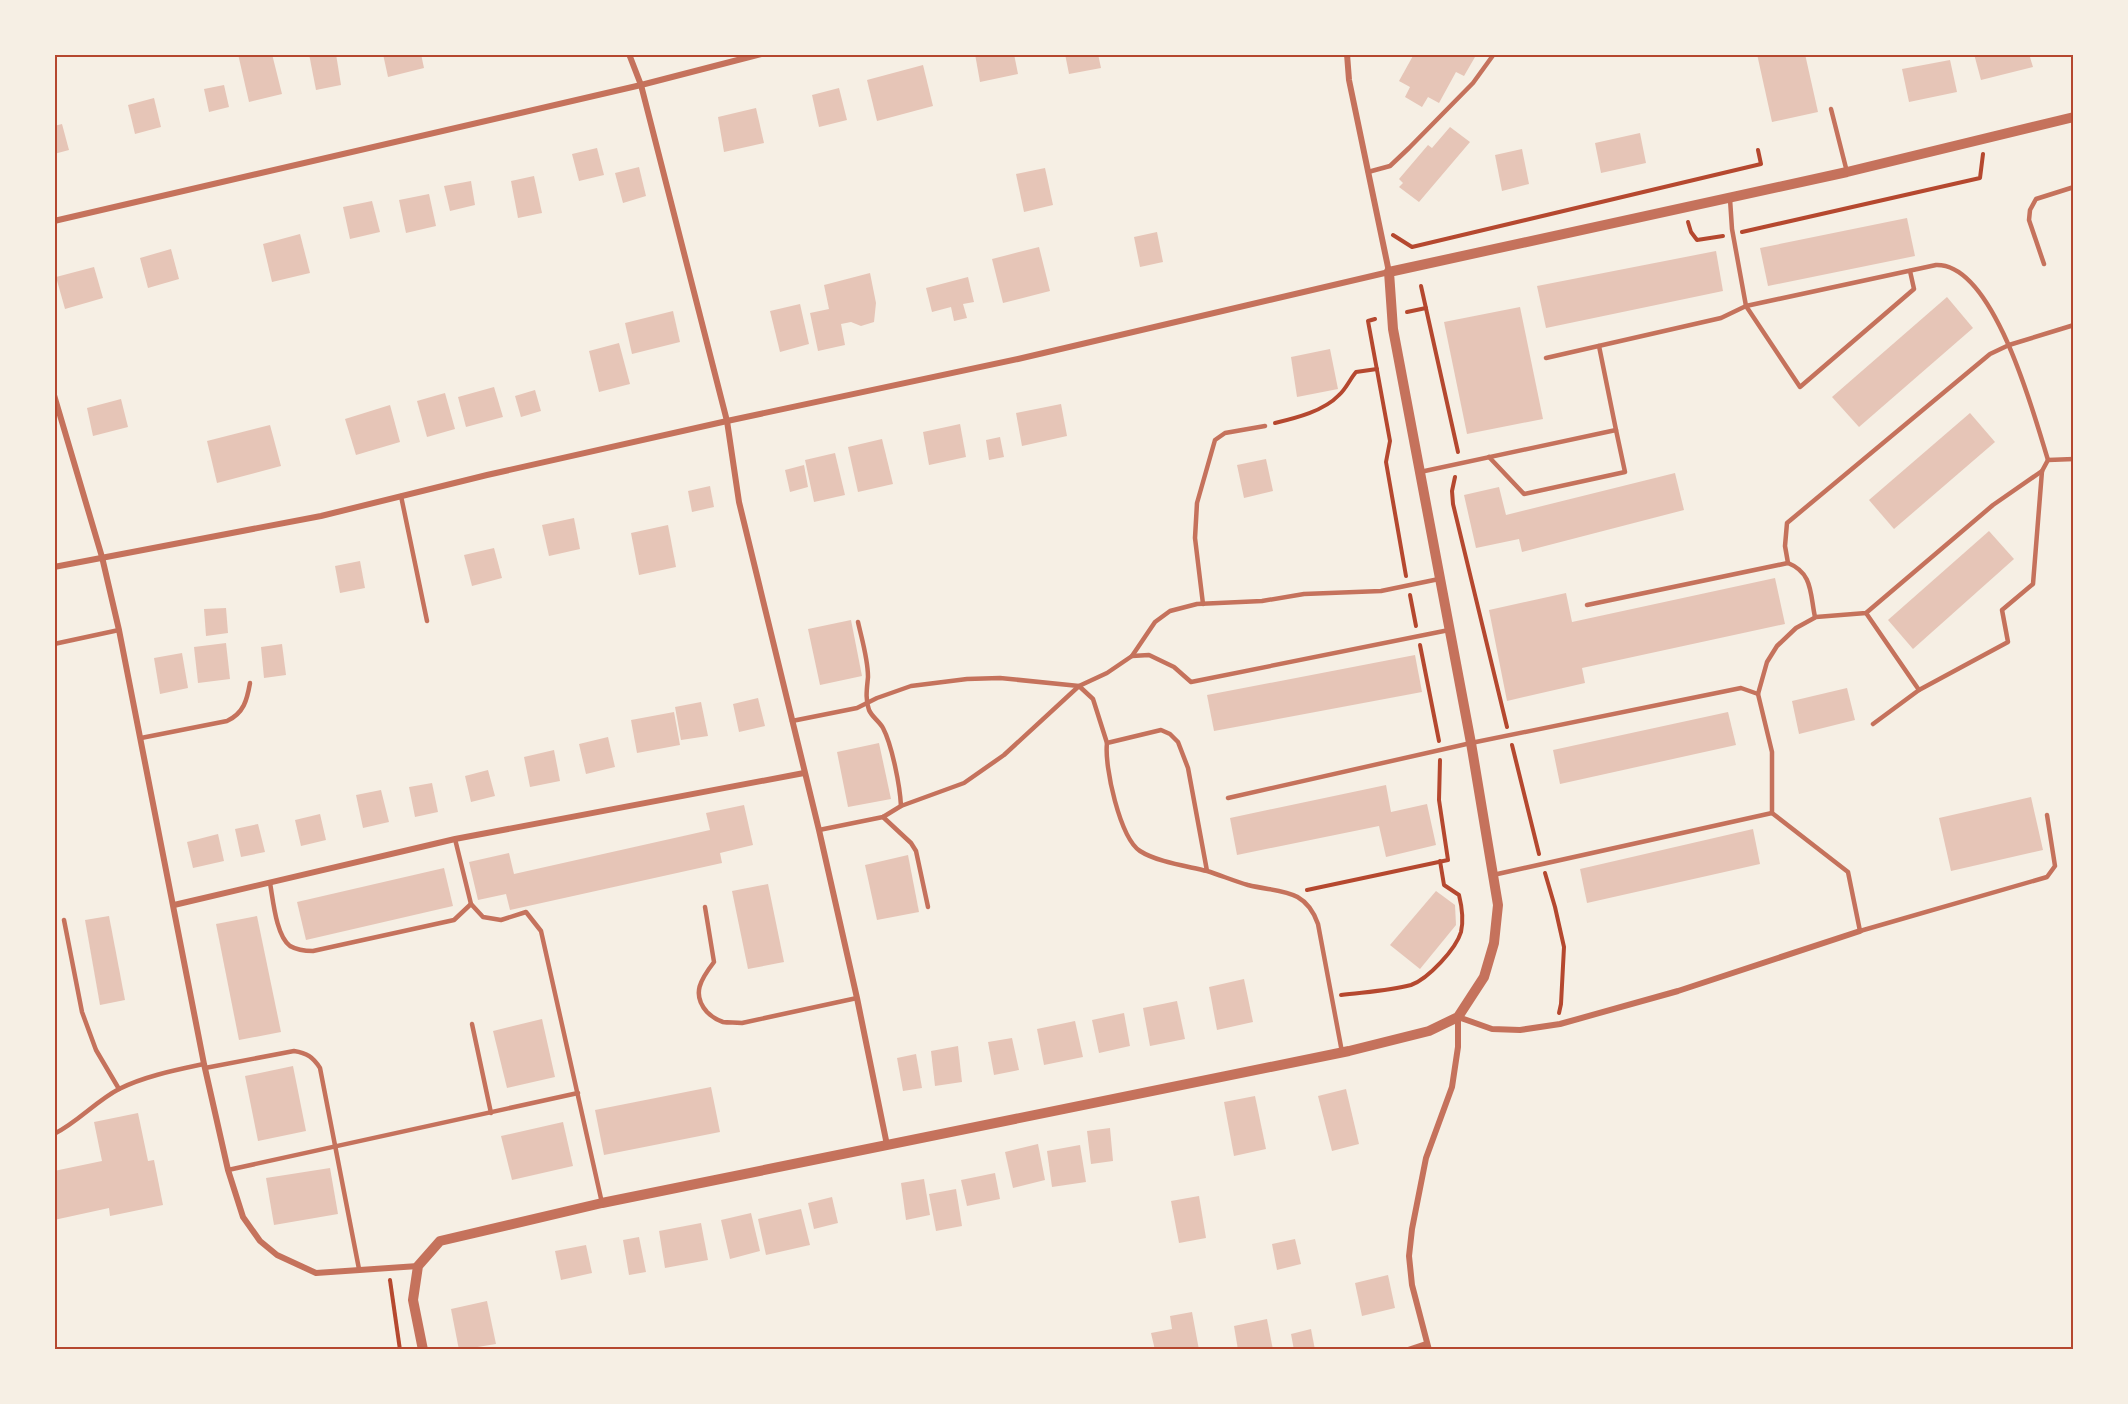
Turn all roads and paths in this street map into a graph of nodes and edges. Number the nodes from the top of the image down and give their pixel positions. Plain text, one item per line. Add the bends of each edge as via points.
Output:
1 (629, 54) edge
2 (761, 54) edge
3 (1347, 54) edge
4 (1494, 54) edge
5 (641, 85) junction
6 (1831, 109) dead end
7 (2074, 117) edge
8 (1985, 139) junction
9 (1758, 150) dead end
10 (1368, 172) junction
11 (1847, 172) junction
12 (2074, 187) edge
13 (1730, 197) junction
14 (54, 221) edge
15 (1688, 222) dead end
16 (1733, 234) junction
17 (1412, 247) dead end
18 (2044, 264) dead end
19 (1910, 271) junction
20 (1389, 272) junction
21 (1421, 286) dead end
22 (1746, 306) junction
23 (1426, 308) junction
24 (1403, 313) dead end
25 (2074, 325) edge
26 (2009, 345) junction
27 (1599, 346) junction
28 (1546, 358) dead end
29 (1377, 369) dead end
30 (54, 395) edge
31 (727, 421) junction
32 (1265, 426) joint
33 (1616, 430) junction
34 (1489, 457) junction
35 (2074, 459) edge
36 (2048, 460) junction
37 (1460, 464) junction
38 (2042, 471) junction
39 (1420, 472) junction
40 (401, 496) junction
41 (102, 557) junction
42 (1788, 563) junction
43 (54, 567) edge
44 (1439, 579) junction
45 (1203, 604) junction
46 (1587, 605) dead end
47 (1866, 613) junction
48 (1815, 617) junction
49 (427, 621) dead end
50 (858, 622) dead end
51 (119, 630) junction
52 (1449, 630) junction
53 (54, 644) edge
54 (1132, 656) junction
55 (250, 683) dead end
56 (1079, 686) junction
57 (1919, 690) junction
58 (1758, 694) junction
59 (867, 703) junction
60 (792, 721) junction
61 (1873, 724) dead end
62 (1509, 736) junction
63 (141, 738) junction
64 (1107, 743) junction
65 (1471, 743) junction
66 (804, 773) junction
67 (1228, 798) dead end
68 (901, 806) junction
69 (1772, 813) junction
70 (2047, 815) dead end
71 (883, 817) junction
72 (819, 830) junction
73 (456, 839) junction
74 (1440, 861) dead end
75 (1542, 865) junction
76 (1207, 871) junction
77 (1492, 875) junction
78 (270, 883) junction
79 (471, 904) junction
80 (174, 905) junction
81 (928, 907) dead end
82 (705, 908) dead end
83 (64, 920) dead end
84 (1860, 931) junction
85 (1332, 996) junction
86 (857, 998) junction
87 (1458, 1017) junction
88 (472, 1024) dead end
89 (1555, 1025) junction
90 (1342, 1052) junction
91 (205, 1066) junction
92 (119, 1089) junction
93 (578, 1094) junction
94 (491, 1113) junction
95 (54, 1134) edge
96 (887, 1145) junction
97 (336, 1147) junction
98 (228, 1170) junction
99 (602, 1203) junction
100 (418, 1266) junction
101 (388, 1267) junction
102 (359, 1269) junction
103 (1428, 1347) edge
104 (400, 1350) edge
105 (423, 1350) edge
106 (1408, 1350) edge

1 - 5 street
2 - 5 street
3 - 10 street
4 - 10 lane via 1473,83 1410,148 1390,166
5 - 14 street
5 - 31 street
6 - 11 lane
7 - 8 street
8 - 11 street
8 - 16 path via 1980,178
9 - 17 path via 1761,164
10 - 20 street
11 - 13 street
12 - 18 lane via 2036,199 2030,210 2029,220
13 - 16 lane
13 - 20 street
15 - 16 path via 1696,240
16 - 22 lane
19 - 22 lane
19 - 22 lane via 1914,289 1800,387
19 - 26 lane via 1946,264 1956,269 1990,306
20 - 31 street via 1018,359
20 - 39 street via 1393,329
21 - 23 path
22 - 27 lane via 1721,318
23 - 24 path
23 - 37 path
25 - 26 lane
26 - 36 lane
26 - 42 lane via 1990,354 1787,524
27 - 28 lane
27 - 33 lane
29 - 32 path via 1356,372 1340,395 1327,404
30 - 41 street
31 - 40 street
31 - 60 street via 739,502
32 - 45 lane via 1225,433 1215,440 1197,503 1195,538
33 - 34 lane
33 - 34 lane via 1625,472 1535,492 1524,494
34 - 37 lane
35 - 36 lane
36 - 38 lane
37 - 39 lane
37 - 62 path via 1452,491 1453,504
38 - 47 lane via 1993,505
38 - 57 lane via 2033,584 2002,610 2008,642
39 - 44 street
40 - 41 street via 321,516
40 - 49 lane
41 - 43 street
41 - 51 street
42 - 46 lane
42 - 48 lane via 1800,568 1807,577
44 - 45 lane via 1381,591
44 - 52 street
45 - 54 lane via 1170,611 1155,622
47 - 48 lane
47 - 57 lane
48 - 58 lane via 1777,646 1767,662
50 - 59 lane via 867,668
51 - 53 lane
51 - 63 street
52 - 54 lane via 1191,682 1158,659
52 - 65 street
54 - 56 lane
55 - 63 lane via 246,702 236,717
56 - 59 lane via 1000,678 968,679 911,686
56 - 64 lane via 1093,699
56 - 68 lane via 1004,755 964,783
57 - 61 lane
58 - 62 lane via 1741,688
58 - 69 lane via 1772,752
59 - 60 lane
59 - 68 lane via 888,740
60 - 66 street
62 - 65 lane
62 - 75 path
63 - 80 street
64 - 76 lane via 1110,777 1132,844 1141,852
64 - 76 lane via 1161,730 1178,742 1188,768
65 - 67 lane
65 - 77 street
66 - 72 street
66 - 73 street
68 - 71 lane
69 - 75 lane
69 - 84 lane via 1848,872
70 - 84 lane via 2055,866 2047,877
71 - 72 lane
71 - 81 lane via 916,851
72 - 86 street
73 - 78 street
73 - 79 lane
74 - 85 path via 1444,885 1459,895 1463,912 1461,933 1444,958 1412,984
75 - 77 lane
75 - 89 path via 1564,946 1561,1004
76 - 85 lane via 1249,885 1293,893 1306,903 1318,924
77 - 87 street via 1498,905 1494,943 1484,977
78 - 79 lane via 284,940 301,950 313,951 454,920
78 - 80 street
79 - 93 lane via 483,917 501,920 525,912 541,932
80 - 91 street
82 - 86 lane via 714,962 699,988 700,1004 711,1016 742,1023
83 - 92 lane via 82,1012 96,1050
84 - 89 street via 1678,991
85 - 90 lane
86 - 96 street
87 - 89 street via 1492,1029
87 - 90 street via 1429,1031
87 - 103 street via 1452,1087 1426,1158 1409,1256
88 - 94 lane
90 - 96 street
91 - 92 lane via 156,1075
91 - 97 lane via 266,1055 305,1053 320,1068
91 - 98 street
92 - 95 lane
93 - 94 lane
93 - 99 lane
94 - 97 lane
96 - 99 street
97 - 98 lane
97 - 102 lane
98 - 102 street via 243,1217 260,1241 278,1255 316,1272
99 - 100 street via 440,1241
100 - 101 street
100 - 105 street via 413,1300
101 - 102 street
101 - 104 path
103 - 106 street

